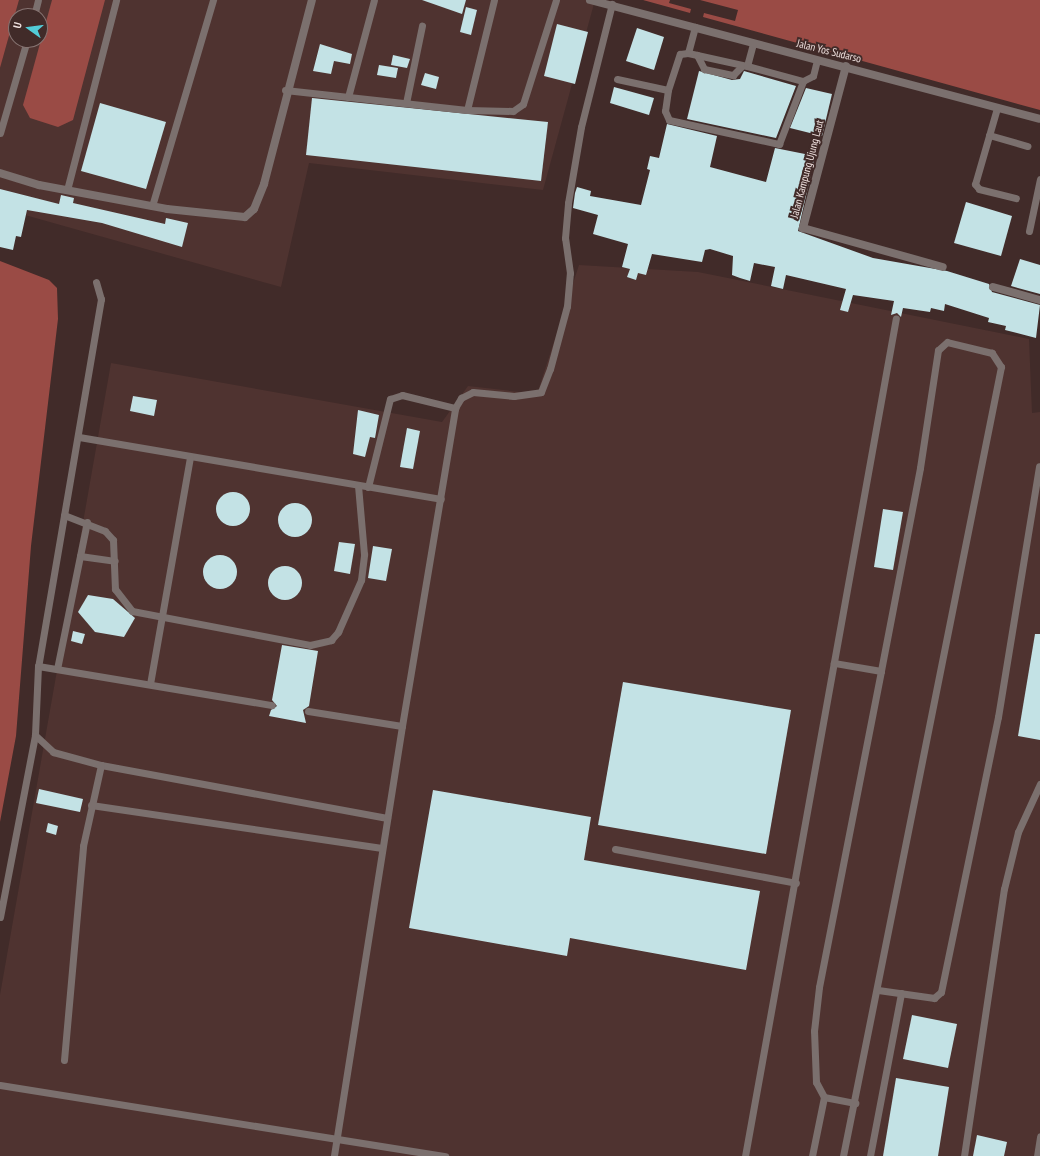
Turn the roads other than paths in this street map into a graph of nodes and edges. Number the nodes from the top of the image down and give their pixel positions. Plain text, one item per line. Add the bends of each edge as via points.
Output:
1 (116, 0) edge
2 (213, 0) edge
3 (312, 0) edge
4 (374, 0) edge
5 (494, 0) edge
6 (556, 0) edge
7 (590, 0) edge
8 (612, 4) junction
9 (422, 26) dead end
10 (695, 27) junction
11 (753, 43) junction
12 (25, 48) edge
13 (688, 53) junction
14 (697, 55) junction
15 (818, 60) junction
16 (744, 66) junction
17 (846, 66) junction
18 (617, 79) dead end
19 (804, 81) junction
20 (285, 90) junction
21 (668, 90) junction
22 (348, 97) junction
23 (406, 103) junction
24 (997, 108) junction
25 (467, 110) junction
26 (1040, 119) edge
27 (0, 133) edge
28 (989, 135) junction
29 (1027, 146) dead end
30 (0, 173) edge
31 (1040, 179) edge
32 (67, 190) junction
33 (1016, 198) dead end
34 (152, 206) junction
35 (1029, 231) dead end
36 (943, 267) dead end
37 (96, 282) dead end
38 (993, 287) dead end
39 (1040, 300) edge
40 (896, 318) dead end
41 (455, 408) junction
42 (79, 437) junction
43 (190, 458) junction
44 (1039, 466) edge
45 (358, 485) junction
46 (368, 487) junction
47 (441, 498) junction
48 (64, 515) junction
49 (87, 522) junction
50 (80, 556) junction
51 (115, 561) junction
52 (161, 618) junction
53 (834, 663) junction
54 (38, 666) junction
55 (57, 669) junction
56 (881, 671) junction
57 (150, 684) junction
58 (272, 705) dead end
59 (308, 711) dead end
60 (402, 726) junction
61 (35, 736) junction
62 (101, 765) junction
63 (1040, 784) edge
64 (91, 805) junction
65 (387, 818) junction
66 (382, 848) junction
67 (615, 848) dead end
68 (796, 883) junction
69 (0, 917) edge
70 (878, 990) junction
71 (901, 993) junction
72 (64, 1060) dead end
73 (0, 1085) edge
74 (824, 1097) junction
75 (855, 1103) junction
76 (1040, 1136) edge
77 (337, 1138) junction
78 (334, 1156) edge
79 (445, 1156) edge
80 (745, 1156) edge
81 (812, 1156) edge
82 (843, 1156) edge
83 (870, 1156) edge
84 (964, 1156) edge
85 (1037, 1156) edge

1 - 32 lane
2 - 34 lane
3 - 20 street
4 - 22 lane
5 - 25 lane
6 - 25 lane via 519,109
7 - 8 street, Jalan Yos Sudarso
8 - 10 street, Jalan Yos Sudarso
8 - 41 lane via 581,127 568,203 565,238 570,273 567,306 546,381 541,392 530,396 473,392 461,398
9 - 23 lane
10 - 11 street, Jalan Yos Sudarso
10 - 13 lane
11 - 15 street, Jalan Yos Sudarso
11 - 16 lane
12 - 27 lane
13 - 14 lane
13 - 21 lane via 677,58
14 - 16 lane
14 - 16 lane via 704,69 733,75
15 - 17 street, Jalan Yos Sudarso
15 - 19 lane via 813,76
16 - 19 lane
17 - 24 street, Jalan Yos Sudarso
17 - 36 street, Jalan Kampung Ujung Laut via 803,228
18 - 21 lane
19 - 21 lane via 784,137 778,144 772,145 669,120 665,111
20 - 22 lane
20 - 34 street via 264,184 254,209 245,217 231,218
22 - 23 lane
23 - 25 lane
24 - 26 street, Jalan Yos Sudarso
24 - 28 lane
28 - 29 lane
28 - 33 lane via 975,184 980,189
30 - 32 street
31 - 35 lane
32 - 34 street
37 - 42 lane via 101,299
38 - 39 street
40 - 53 lane
41 - 46 lane via 402,395 390,399
41 - 47 lane
42 - 43 lane
42 - 48 lane
43 - 45 lane
43 - 52 lane
44 - 71 lane via 998,717 941,992 934,998
45 - 46 lane
45 - 52 lane via 364,554 361,580 331,640 310,645
46 - 47 lane
47 - 60 lane
48 - 49 lane
48 - 54 lane
49 - 50 lane
49 - 51 lane via 105,530 113,540
50 - 51 lane
50 - 55 lane
51 - 52 lane via 115,589 120,599 132,611
52 - 57 lane
53 - 56 lane
53 - 68 lane
54 - 55 lane
54 - 61 lane
55 - 57 lane
56 - 70 lane via 920,468 938,350 947,342 992,353 1001,367
56 - 74 lane via 819,987 814,1032 816,1082
57 - 58 lane
59 - 60 lane
60 - 65 lane
61 - 62 lane via 53,752
61 - 69 lane
62 - 64 lane
62 - 65 lane
63 - 84 lane via 1018,832 1004,889
64 - 66 lane
64 - 72 lane via 83,846
65 - 66 lane
66 - 77 lane
67 - 68 lane
68 - 80 lane
70 - 71 lane
70 - 75 lane
71 - 83 lane
73 - 77 lane
74 - 75 lane
74 - 81 lane
75 - 82 lane
76 - 85 lane
77 - 78 lane
77 - 79 lane

